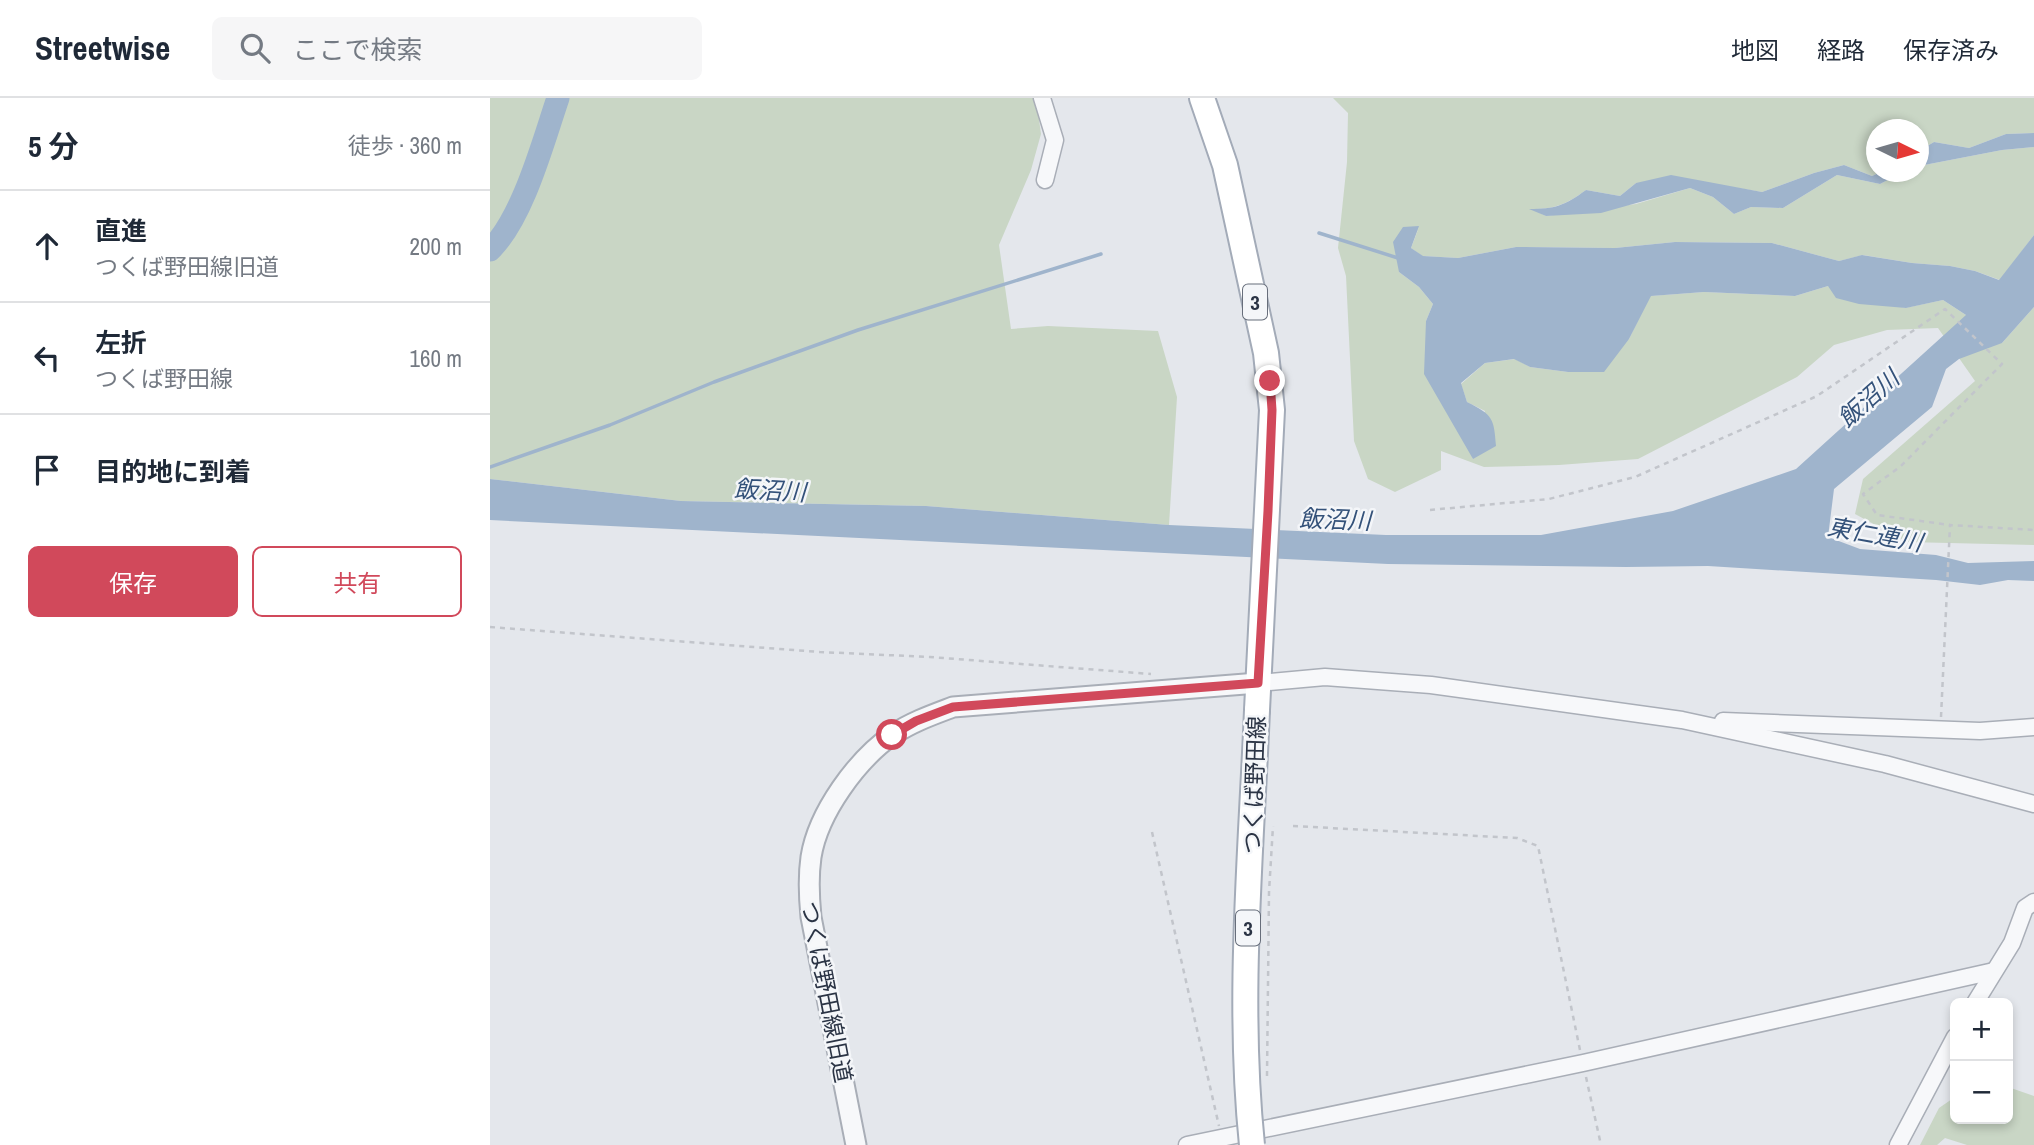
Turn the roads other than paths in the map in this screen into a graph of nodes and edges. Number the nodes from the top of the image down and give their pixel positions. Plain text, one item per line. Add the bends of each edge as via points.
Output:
1 (1042, 98) edge
2 (1202, 98) edge
3 (1045, 180) dead end
4 (1258, 683) junction
5 (1682, 720) junction
6 (2034, 727) edge
7 (2034, 804) edge
8 (2034, 902) edge
9 (1994, 971) junction
10 (1978, 998) edge
11 (1950, 1046) edge
12 (856, 1145) edge
13 (1187, 1145) edge
14 (1252, 1145) edge
15 (1898, 1145) edge

1 - 3 street via 1055,141
2 - 4 main road, つくば野田線 / 3 via 1225,165 1266,353 1272,410
4 - 5 street via 1325,677 1431,685
4 - 12 street, つくば野田線旧道 via 953,707 892,735 865,759 820,829 811,855 808,890
4 - 14 main road, つくば野田線 / 3, bridge via 1245,1053
5 - 6 street via 1980,731
5 - 7 street via 1885,764
8 - 9 street via 2025,908 2012,943
9 - 10 street
9 - 13 street
11 - 15 street

